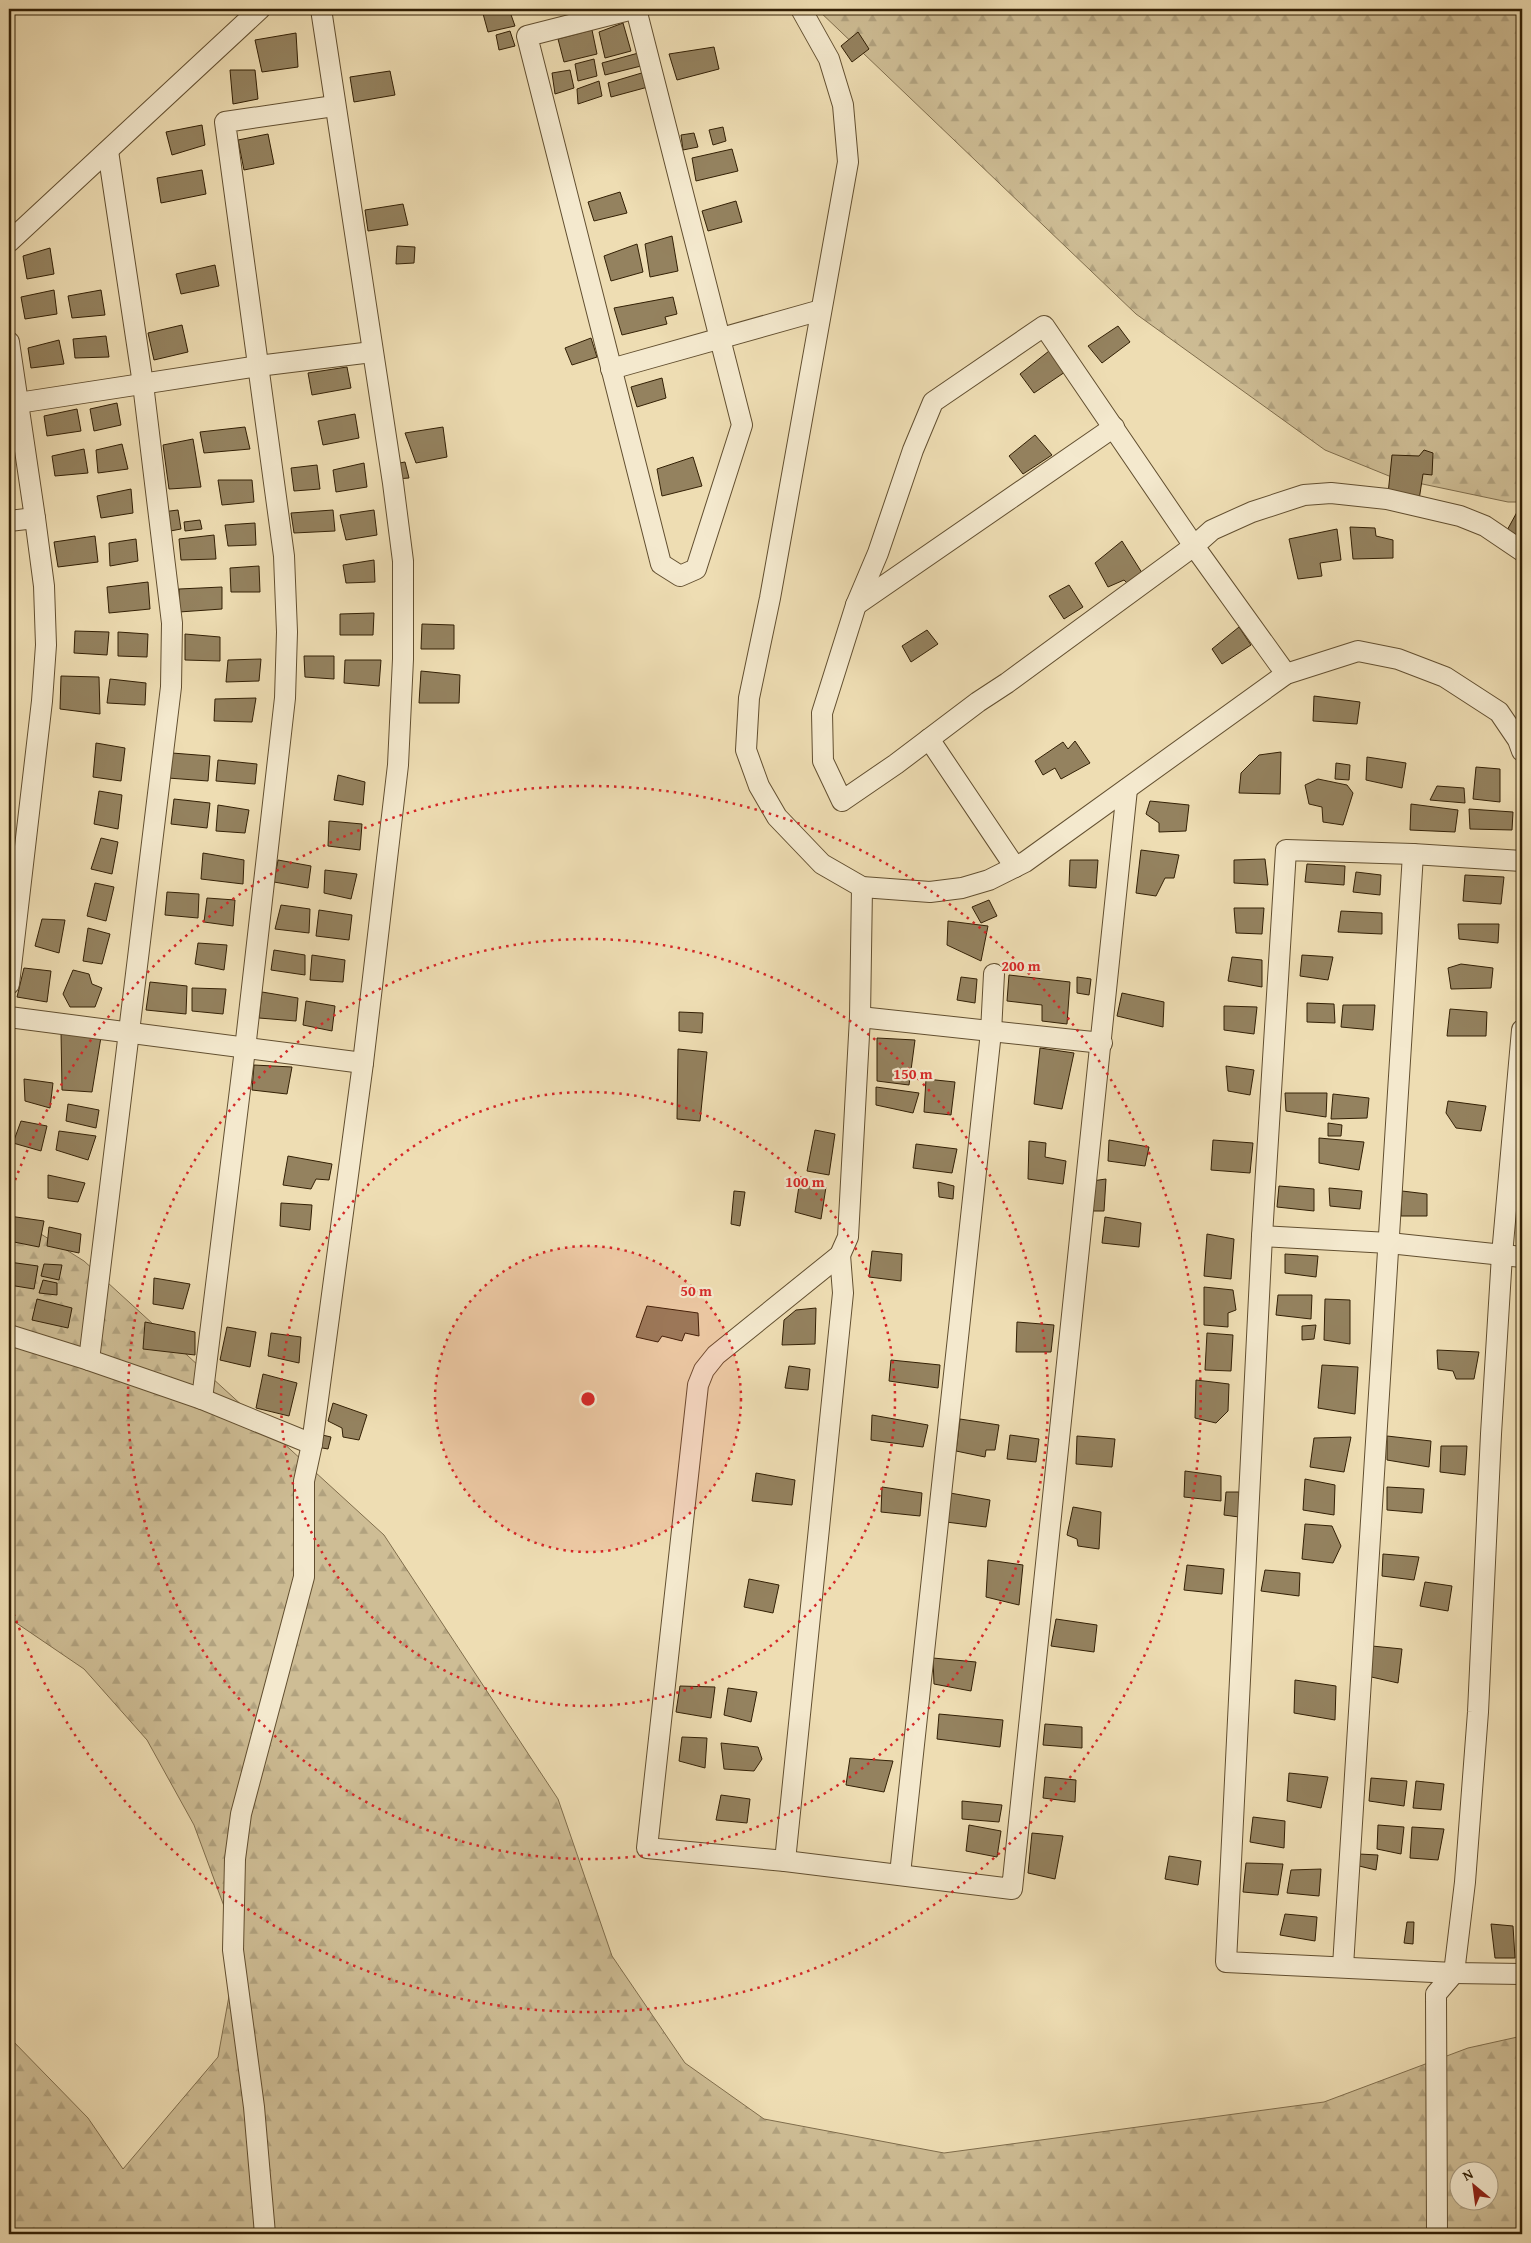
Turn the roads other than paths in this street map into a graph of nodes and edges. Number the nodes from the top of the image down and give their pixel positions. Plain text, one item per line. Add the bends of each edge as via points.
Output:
1 (260, 9) edge
2 (321, 9) edge
3 (634, 9) edge
4 (802, 9) edge
5 (334, 106) junction
6 (108, 151) junction
7 (9, 242) edge
8 (821, 310) junction
9 (720, 338) junction
10 (9, 342) edge
11 (372, 352) junction
12 (258, 366) junction
13 (611, 368) junction
14 (143, 384) junction
15 (18, 403) junction
16 (1114, 427) junction
17 (35, 518) junction
18 (9, 521) edge
19 (1194, 546) junction
20 (1522, 551) edge
21 (856, 605) junction
22 (1286, 674) junction
23 (929, 739) junction
24 (1522, 751) edge
25 (1127, 789) junction
26 (1413, 854) junction
27 (1522, 861) edge
28 (1014, 867) junction
29 (862, 887) junction
30 (994, 974) dead end
31 (9, 984) edge
32 (9, 1017) edge
33 (860, 1017) junction
34 (1522, 1030) edge
35 (127, 1032) junction
36 (992, 1032) junction
37 (1102, 1043) junction
38 (245, 1049) junction
39 (363, 1063) junction
40 (1262, 1236) junction
41 (1389, 1242) junction
42 (840, 1255) junction
43 (1502, 1255) junction
44 (1522, 1258) edge
45 (9, 1335) edge
46 (89, 1360) junction
47 (202, 1399) junction
48 (312, 1444) junction
49 (785, 1861) junction
50 (900, 1874) junction
51 (1343, 1966) junction
52 (1454, 1973) junction
53 (1522, 1974) edge
54 (265, 2234) edge
55 (1437, 2234) edge

1 - 6 street
2 - 5 street
3 - 9 street
3 - 13 street via 527,36
4 - 8 street via 829,59 843,104 848,162
5 - 11 street
5 - 12 street via 225,122
6 - 7 street
6 - 14 street
8 - 9 street
8 - 29 street via 749,698 746,750 759,786 777,818 822,864
9 - 13 street
9 - 13 street via 742,425 696,569 680,576 661,564
10 - 15 street
11 - 12 street
11 - 39 street via 403,561 403,660 398,765
12 - 14 street
12 - 38 street via 284,556 287,632 285,698
14 - 15 street
14 - 35 street via 172,623 170,687
15 - 17 street
16 - 19 street
16 - 21 street
16 - 21 street via 1044,326 932,402
17 - 18 street
17 - 31 street via 44,586 46,645
19 - 20 street via 1212,530 1252,512 1304,495 1331,493 1387,499 1460,516 1485,526
19 - 22 street
19 - 23 street
21 - 23 street via 822,713 823,761 842,801
22 - 24 street via 1358,651 1398,659 1445,677 1499,712
22 - 25 street
23 - 28 street
25 - 28 street
25 - 37 street
26 - 27 street
26 - 40 street via 1286,850
26 - 41 street
28 - 29 street via 989,880 962,888 930,892
29 - 33 street
30 - 36 street
32 - 35 street
33 - 36 street
33 - 42 street via 848,1237
34 - 43 street
35 - 38 street
35 - 46 street
36 - 37 street
36 - 50 street
37 - 50 street via 1012,1889
38 - 39 street
38 - 47 street
39 - 48 street
40 - 41 street
40 - 51 street via 1226,1962
41 - 43 street
41 - 51 street
42 - 49 street via 843,1293
42 - 49 street via 716,1355 698,1384 647,1848
43 - 44 street
43 - 52 street via 1478,1712 1465,1882
45 - 46 street
46 - 47 street
47 - 48 street
48 - 54 street via 304,1481 304,1577 241,1814 235,1859 233,1950 254,2107
49 - 50 street
51 - 52 street
52 - 53 street
52 - 55 street via 1436,1994

